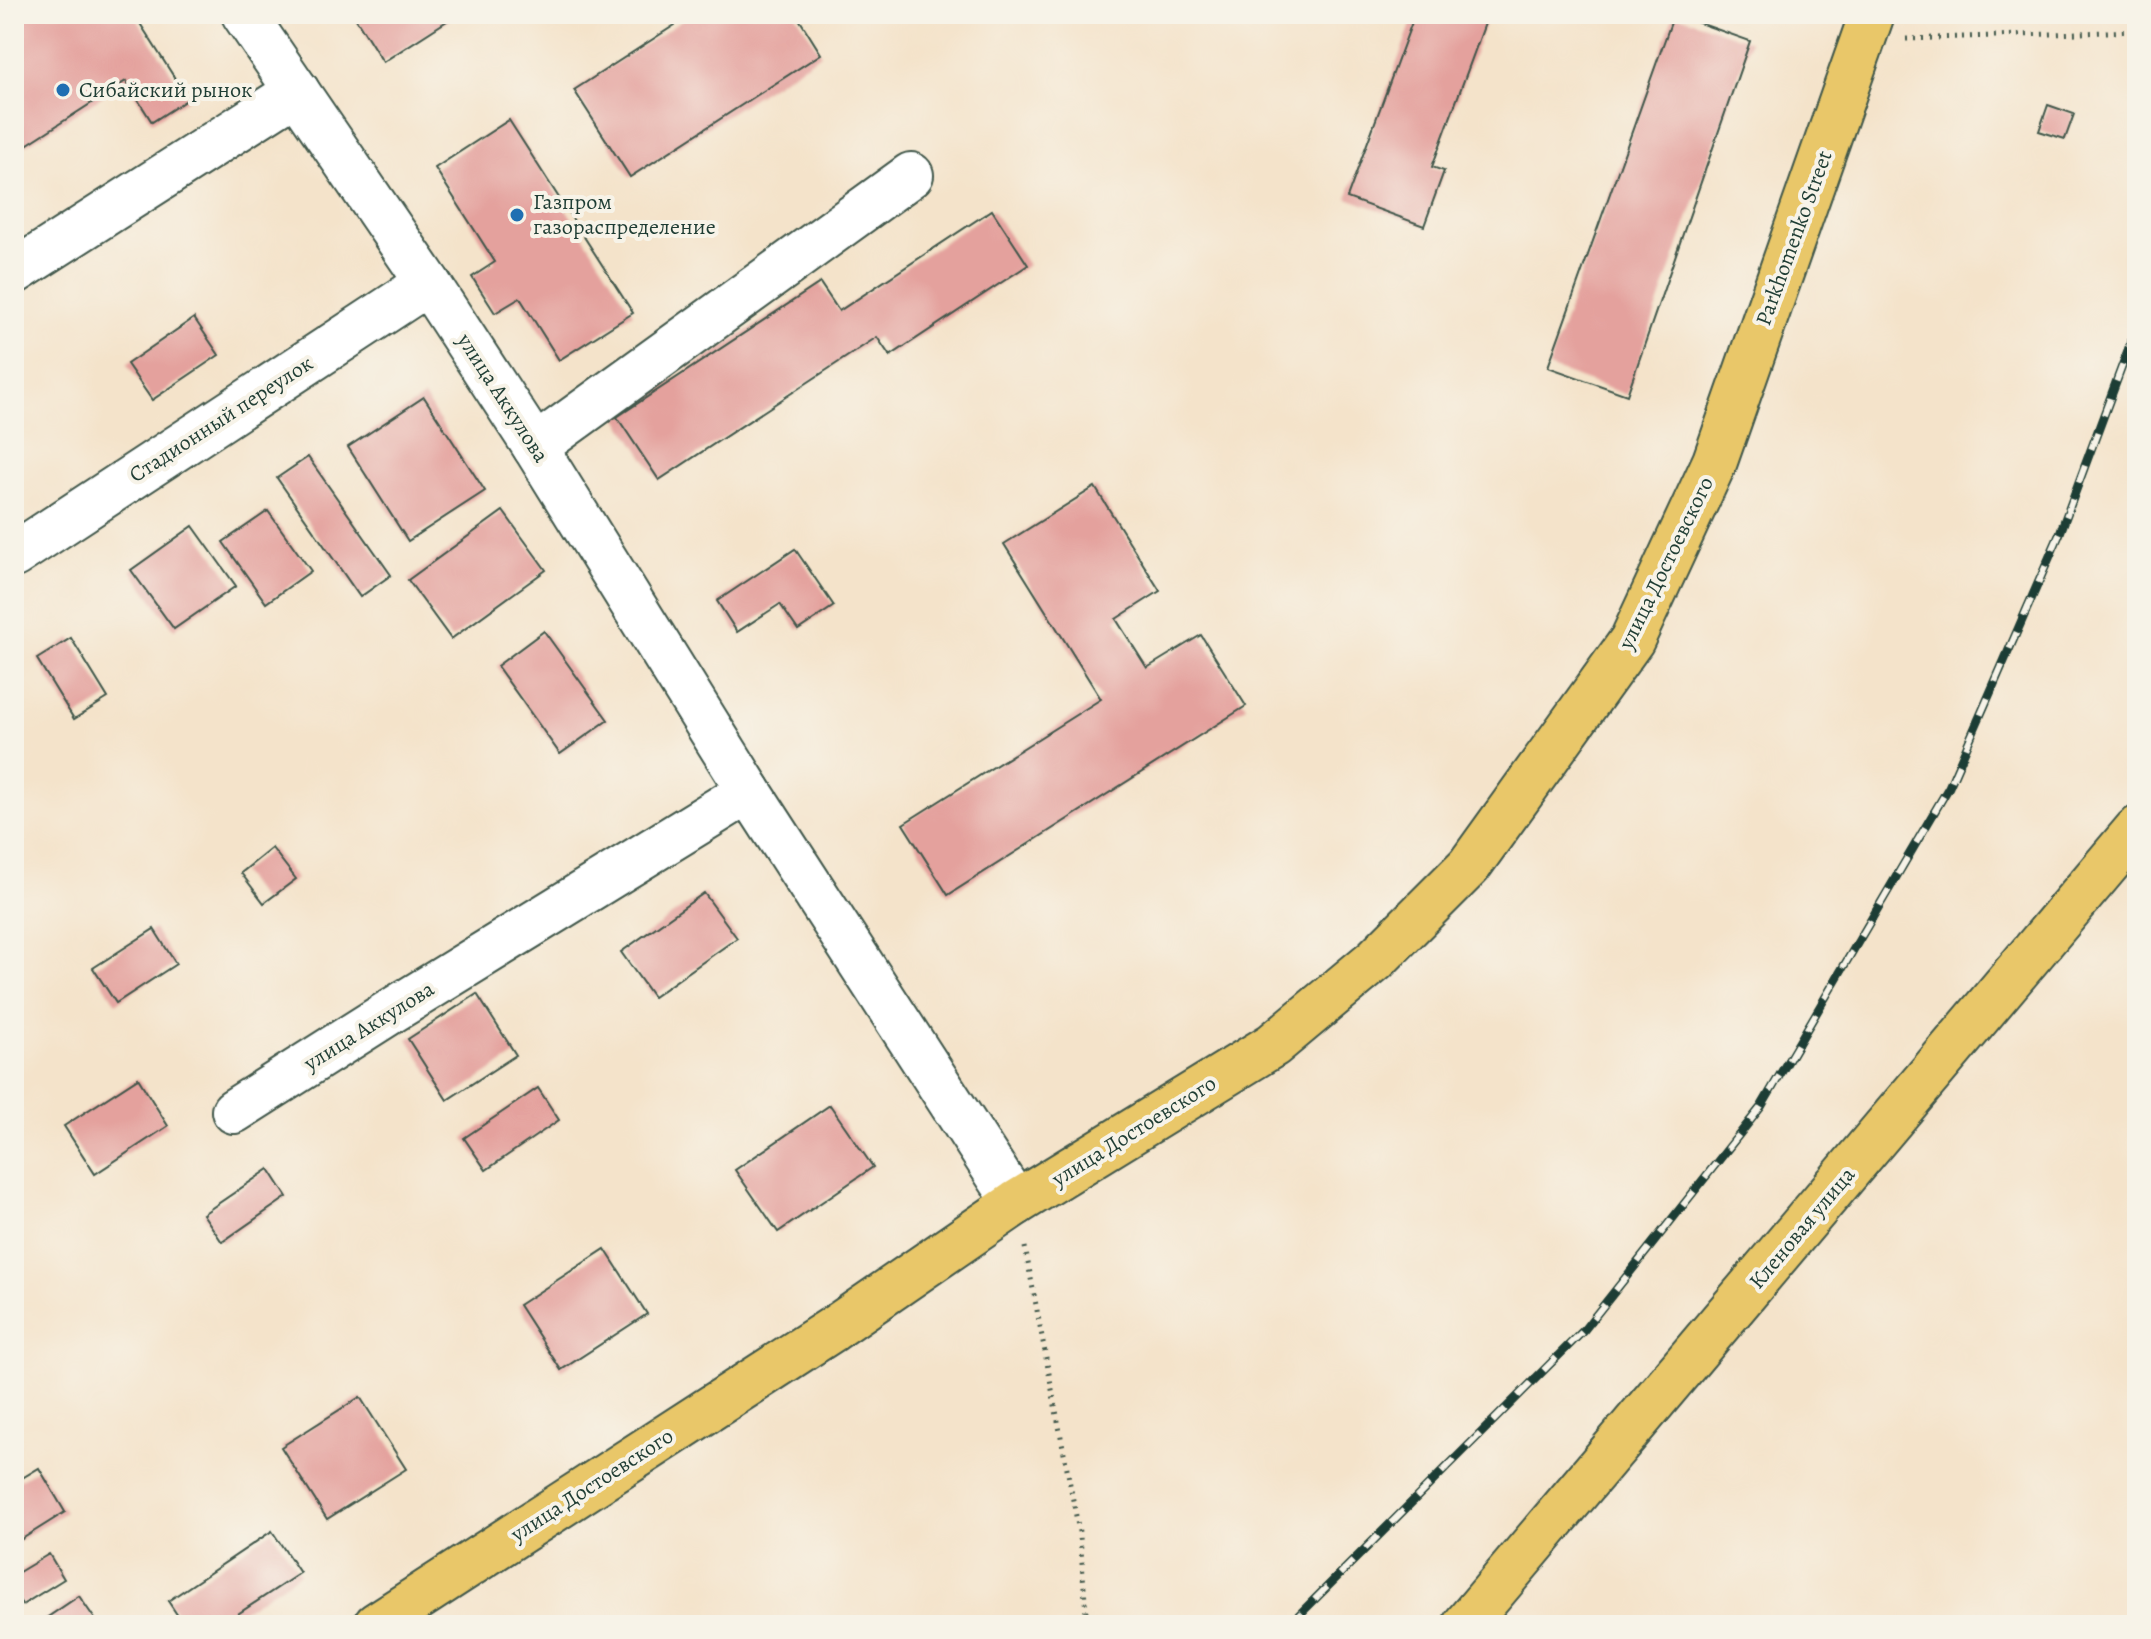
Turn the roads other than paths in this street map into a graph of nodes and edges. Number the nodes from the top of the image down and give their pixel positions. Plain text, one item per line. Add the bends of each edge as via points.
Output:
1 (244, 14) edge
2 (1868, 26) edge
3 (297, 91) junction
4 (911, 175) dead end
5 (14, 272) edge
6 (428, 283) junction
7 (535, 447) junction
8 (1715, 461) joint
9 (15, 551) edge
10 (749, 791) junction
11 (2137, 829) edge
12 (234, 1111) dead end
13 (1016, 1203) junction
14 (376, 1625) edge
15 (1465, 1625) edge

1 - 3 street, улица Аккулова
2 - 8 main road, Parkhomenko Street
3 - 5 street
3 - 6 street, улица Аккулова
4 - 7 street
6 - 7 street, улица Аккулова
6 - 9 street, Стадионный переулок
7 - 10 street, улица Аккулова
8 - 13 main road, улица Достоевского via 1632,640 1469,866 1375,960 1273,1045
10 - 12 street, улица Аккулова
10 - 13 street, улица Аккулова
11 - 15 main road, Кленовая улица
13 - 14 main road, улица Достоевского via 833,1329

